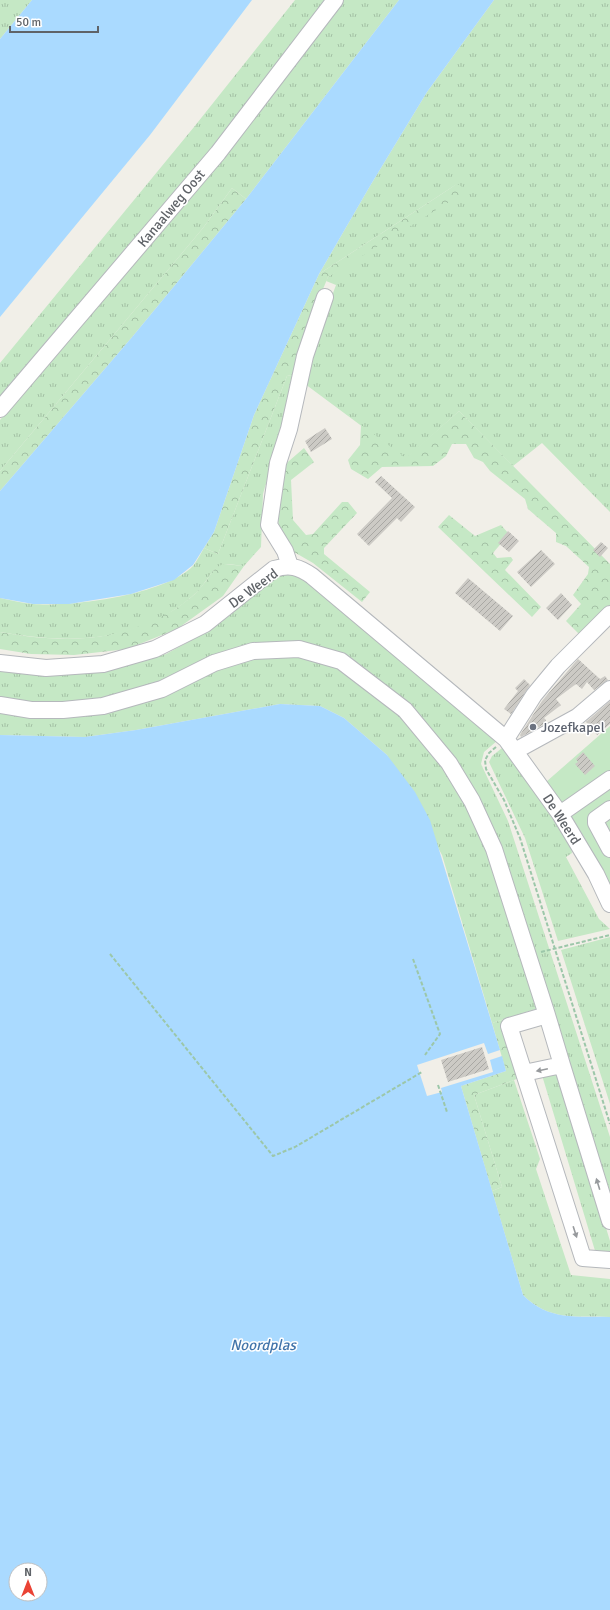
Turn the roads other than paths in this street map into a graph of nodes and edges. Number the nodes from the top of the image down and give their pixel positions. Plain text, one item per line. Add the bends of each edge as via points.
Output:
1 (335, 0) edge
2 (325, 296) dead end
3 (0, 410) edge
4 (290, 566) junction
5 (610, 614) edge
6 (0, 663) edge
7 (610, 689) edge
8 (0, 705) edge
9 (511, 745) junction
10 (610, 778) edge
11 (610, 809) edge
12 (560, 814) junction
13 (610, 848) edge
14 (610, 902) edge
15 (547, 1015) junction
16 (562, 1065) junction
17 (524, 1074) junction
18 (610, 1221) edge
19 (610, 1260) edge

1 - 3 street, Kanaalweg Oost via 218,153
2 - 4 street via 304,356 289,429 278,463 269,525 285,551
4 - 6 street, De Weerd via 274,569 205,624 155,649 103,664 46,668
4 - 9 street, De Weerd via 300,568 312,576
5 - 9 street via 558,666 534,696
7 - 9 street via 577,717
8 - 15 street via 39,710 103,706 162,689 214,663 253,651 300,649 341,661 405,710 449,764 472,801 494,849
9 - 12 street, De Weerd
10 - 12 street
11 - 13 street via 596,819
12 - 14 street, De Weerd
15 - 16 street
15 - 17 street via 509,1026
16 -> 17 street
18 -> 16 street
17 -> 19 street via 584,1258

